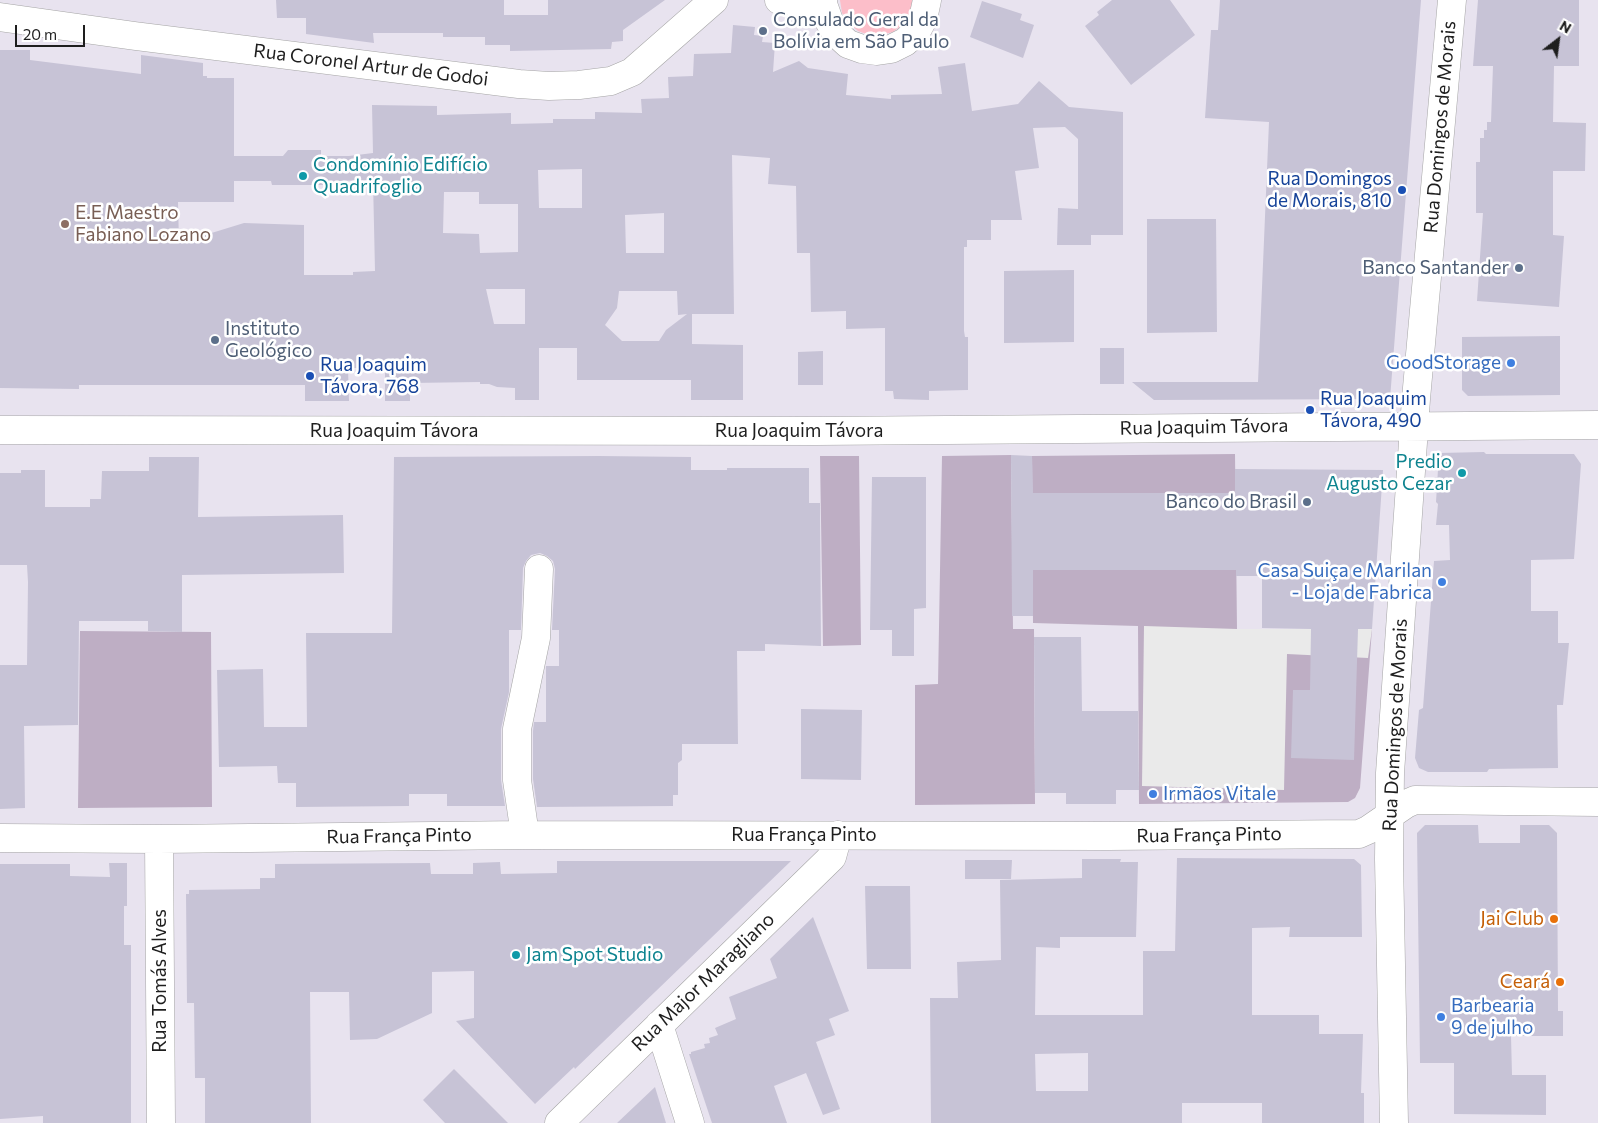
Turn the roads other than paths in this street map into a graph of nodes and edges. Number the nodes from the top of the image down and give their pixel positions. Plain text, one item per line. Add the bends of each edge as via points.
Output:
1 (714, 0) edge
2 (778, 0) edge
3 (927, 0) edge
4 (1452, 0) edge
5 (823, 2) edge
6 (0, 17) edge
7 (1598, 425) edge
8 (1415, 426) junction
9 (0, 430) edge
10 (540, 569) dead end
11 (1598, 802) edge
12 (1389, 815) junction
13 (525, 835) junction
14 (838, 835) junction
15 (0, 838) edge
16 (159, 839) junction
17 (659, 1025) junction
18 (160, 1123) edge
19 (559, 1123) edge
20 (690, 1123) edge
21 (1394, 1123) edge

1 - 6 street, Rua Coronel Artur de Godoi via 632,72 611,81 549,86
2 - 5 street
3 - 5 street via 916,32 891,49 877,51 848,44 829,22
4 - 8 street, Rua Domingos de Morais
7 - 8 street, Rua Joaquim Távora
8 - 9 street, Rua Joaquim Távora via 683,432
8 - 12 street, Rua Domingos de Morais
10 - 13 street via 536,638 517,729 517,780
11 - 12 street, Rua França Pinto via 1424,799 1406,804
12 - 14 street, Rua França Pinto via 1359,834
12 - 21 street, Rua Domingos de Morais
13 - 14 street, Rua França Pinto
13 - 16 street, Rua França Pinto
14 - 17 street, Rua Major Maragliano via 832,857
15 - 16 street, Rua França Pinto
16 - 18 street, Rua Tomás Alves
17 - 19 street, Rua Major Maragliano
17 - 20 street

